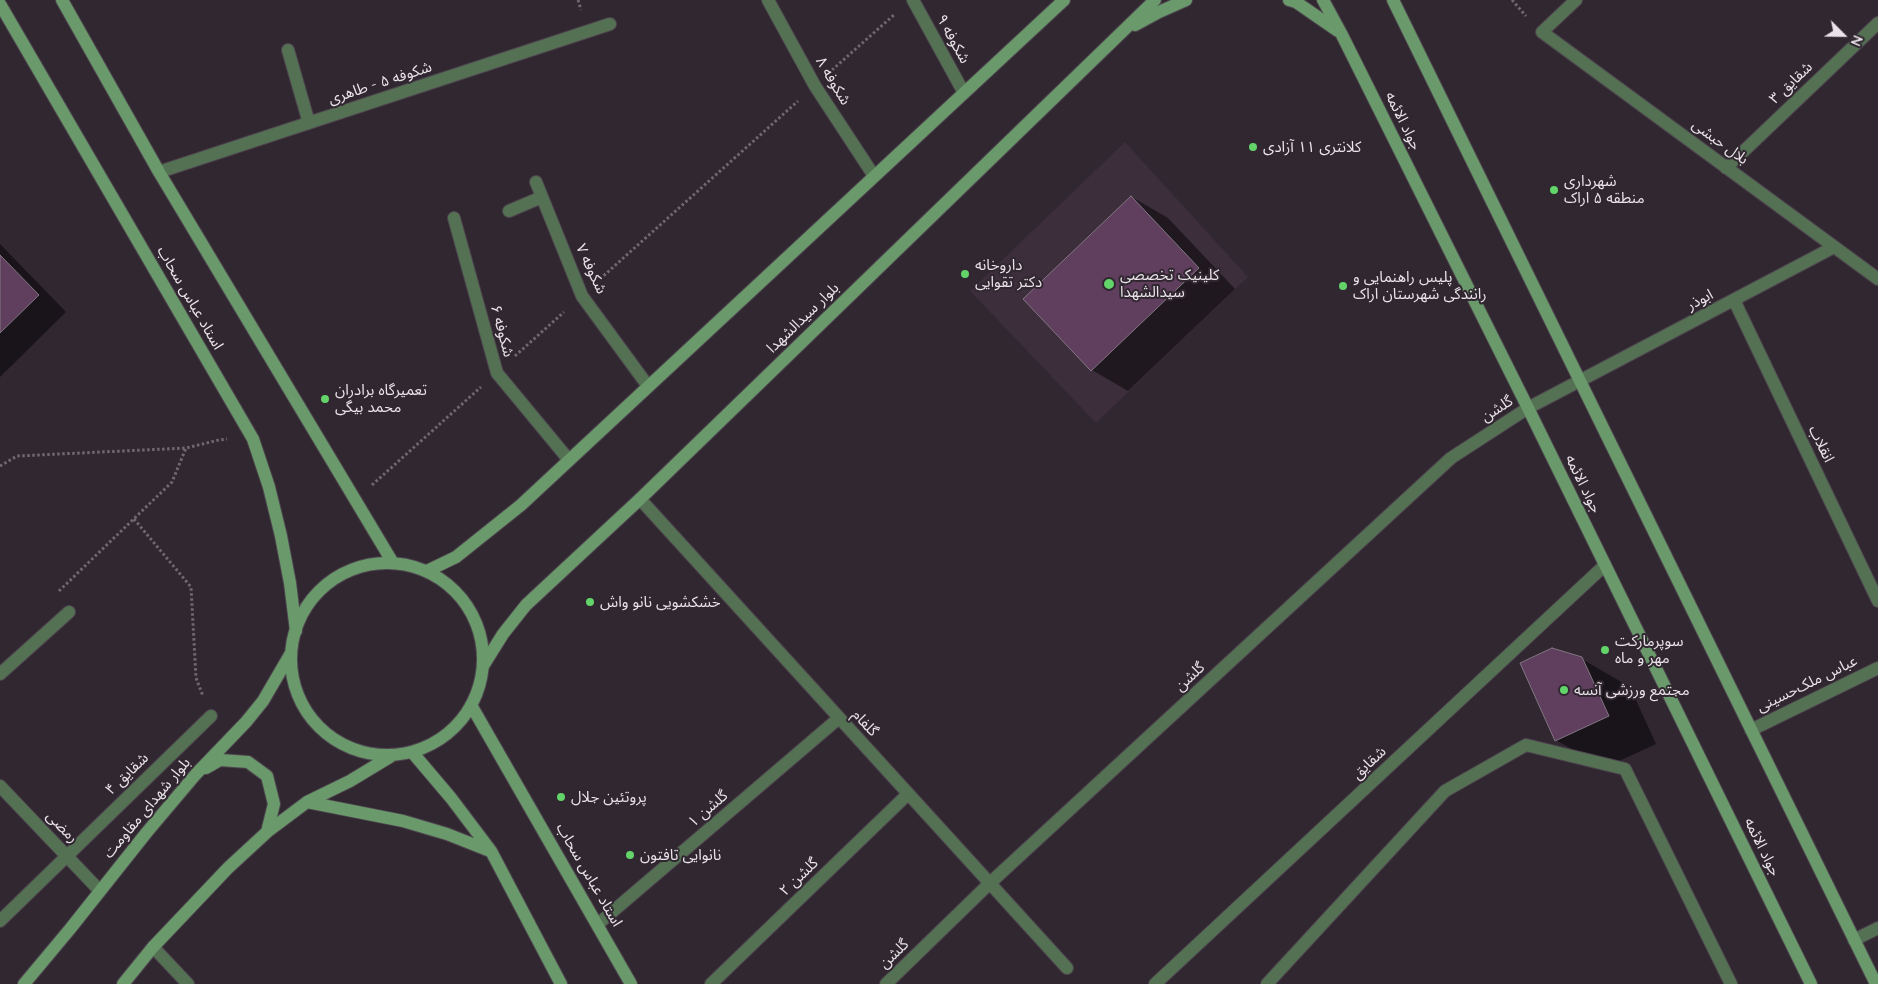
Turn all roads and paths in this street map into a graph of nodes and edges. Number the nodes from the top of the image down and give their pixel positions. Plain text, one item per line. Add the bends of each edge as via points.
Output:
1 (62, 0) edge
2 (768, 0) edge
3 (913, 0) edge
4 (1064, 0) edge
5 (1154, 0) edge
6 (1186, 0) edge
7 (1289, 0) edge
8 (1323, 0) edge
9 (1393, 0) edge
10 (1576, 0) edge
11 (0, 4) edge
12 (896, 13) dead end
13 (1878, 23) edge
14 (610, 24) dead end
15 (1342, 33) junction
16 (1120, 34) junction
17 (288, 50) dead end
18 (815, 86) junction
19 (964, 93) junction
20 (308, 123) junction
21 (1726, 168) junction
22 (159, 172) junction
23 (874, 176) junction
24 (536, 182) dead end
25 (542, 197) junction
26 (510, 211) dead end
27 (454, 218) dead end
28 (1834, 247) junction
29 (1878, 279) edge
30 (582, 296) junction
31 (1734, 300) junction
32 (496, 374) junction
33 (1580, 381) junction
34 (648, 386) junction
35 (1528, 408) junction
36 (253, 439) junction
37 (186, 448) junction
38 (569, 460) junction
39 (0, 466) edge
40 (640, 499) junction
41 (355, 500) junction
42 (134, 519) junction
43 (393, 563) junction
44 (1604, 566) junction
45 (427, 571) junction
46 (1878, 601) edge
47 (69, 612) joint
48 (296, 631) junction
49 (292, 653) junction
50 (483, 666) junction
51 (1878, 668) edge
52 (0, 674) edge
53 (196, 678) dead end
54 (471, 705) junction
55 (211, 716) dead end
56 (839, 718) junction
57 (1751, 730) junction
58 (412, 752) junction
59 (393, 755) junction
60 (196, 774) junction
61 (0, 786) edge
62 (908, 794) junction
63 (307, 802) junction
64 (267, 832) junction
65 (490, 851) junction
66 (66, 856) junction
67 (990, 883) junction
68 (100, 891) junction
69 (0, 921) edge
70 (598, 924) junction
71 (1878, 928) edge
72 (1854, 940) junction
73 (153, 947) junction
74 (1067, 968) dead end
75 (24, 984) edge
76 (123, 984) edge
77 (188, 984) edge
78 (562, 984) edge
79 (631, 984) edge
80 (711, 984) edge
81 (886, 984) edge
82 (1155, 984) edge
83 (1266, 984) edge
84 (1731, 984) edge
85 (1811, 984) edge
86 (1876, 984) edge

1 - 22 main road
2 - 18 street, شکوفه ۸
3 - 19 street, شکوفه ۹
4 - 19 main road
5 - 16 main road, بلوار سیدالشهدا
6 - 16 main road
7 - 15 main road
8 - 15 main road, جواد الائمه
9 - 33 main road
10 - 21 street, بلال حبشی via 1542,32
11 - 36 main road, استاد عباس سحاب
12 - 18 path
13 - 21 street, شقایق ۳
14 - 20 street, شکوفه ۵ - طاهری
15 - 35 main road, جواد الائمه
16 - 40 main road, بلوار سیدالشهدا
17 - 20 street
18 - 23 street, شکوفه ۸
18 - 30 path
19 - 23 main road
20 - 22 street, شکوفه ۵ - طاهری
21 - 28 street, بلال حبشی
22 - 41 main road
23 - 34 main road
24 - 25 street, شکوفه ۷
25 - 26 street
25 - 30 street, شکوفه ۷
27 - 32 street, شکوفه ۶
28 - 29 street, بلال حبشی
28 - 31 street, ابوذر
30 - 32 path
30 - 34 street, شکوفه ۷
31 - 33 street, ابوذر
31 - 46 street, انقلاب
32 - 38 street, شکوفه ۶
32 - 41 path
33 - 35 street, ابوذر
33 - 57 main road
34 - 38 main road
35 - 44 main road, جواد الائمه
35 - 67 street, گلشن via 1451,458
36 - 37 path via 219,440
36 - 48 main road, استاد عباس سحاب via 281,536
37 - 39 path via 16,456
37 - 42 path via 172,482
38 - 45 main road via 521,505 456,557
40 - 50 main road, بلوار سیدالشهدا via 526,605
40 - 56 street, گلفام
41 - 43 main road
42 - 47 path via 55,594
42 - 53 path via 191,586
43 - 45 main road
43 - 48 main road via 363,566 336,578 318,592 304,610
44 - 82 street, شقایق
44 - 85 main road, جواد الائمه
45 - 50 main road via 457,592 469,608 478,626
47 - 52 street
48 - 49 main road
49 - 59 main road via 293,676 300,698 317,724 347,747 370,754
49 - 60 main road, بلوار شهدای مقاومت via 263,701
50 - 54 main road
51 - 57 street, عباس ملک‌حسینی
54 - 58 main road via 442,738
54 - 70 main road, استاد عباس سحاب
55 - 66 street, شقایق ۴
56 - 62 street, گلفام
56 - 70 street, گلشن ۱
57 - 72 main road
58 - 59 main road
58 - 65 main road
59 - 63 main road
60 - 64 main road via 220,760 248,762 267,776 274,804
60 - 68 main road, بلوار شهدای مقاومت
61 - 66 street, رمضی
62 - 67 street, گلفام
62 - 80 street, گلشن ۲
63 - 64 main road
63 - 65 main road via 403,821
64 - 73 main road
65 - 78 main road
66 - 68 street, رمضی
66 - 69 street, شقایق ۴
67 - 74 street, گلفام
67 - 81 street, گلشن
68 - 75 main road, بلوار شهدای مقاومت
70 - 79 main road, استاد عباس سحاب
71 - 72 street
72 - 86 main road
73 - 76 main road
73 - 77 street
83 - 84 street via 1445,791 1526,745 1625,769

